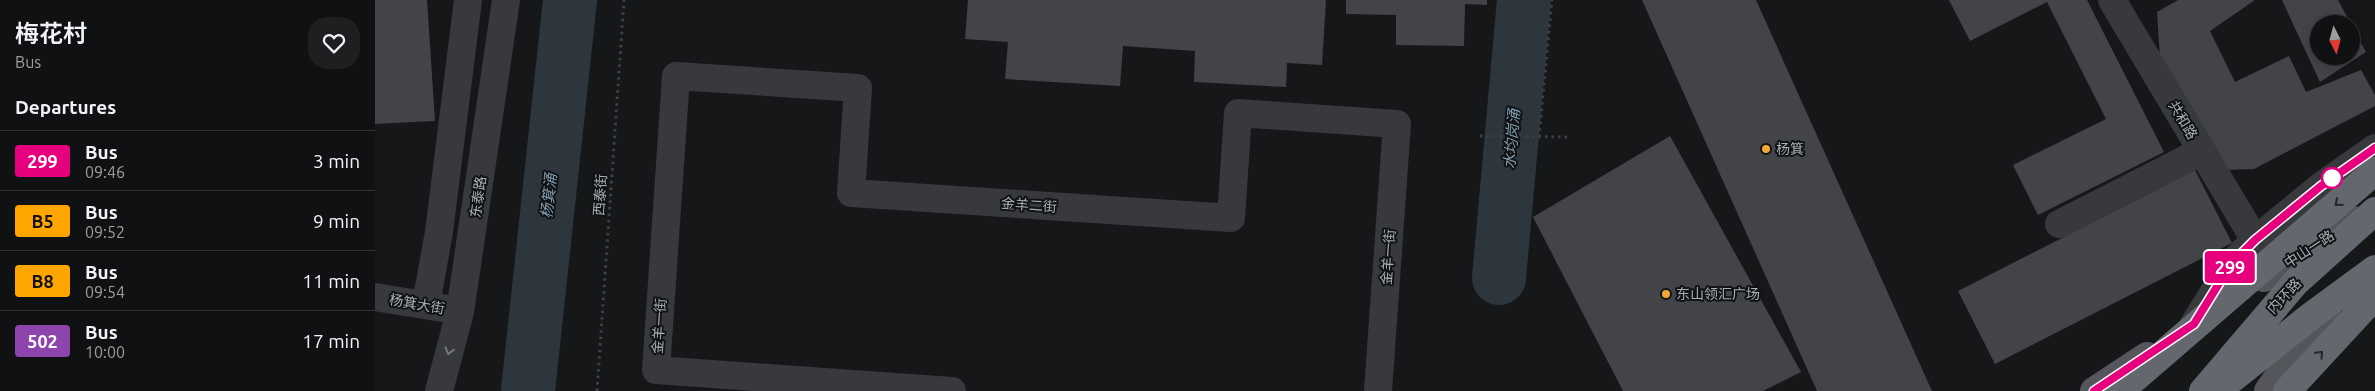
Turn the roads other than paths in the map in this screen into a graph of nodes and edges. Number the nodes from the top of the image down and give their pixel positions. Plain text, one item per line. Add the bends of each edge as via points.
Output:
1 (468, 0) edge
2 (506, 0) edge
3 (2112, 0) edge
4 (676, 76) joint
5 (1397, 124) joint
6 (2375, 148) edge
7 (2202, 151) junction
8 (2375, 171) edge
9 (2371, 210) edge
10 (2059, 224) dead end
11 (2255, 240) junction
12 (2375, 269) edge
13 (2375, 278) edge
14 (2375, 296) edge
15 (375, 297) edge
16 (426, 304) junction
17 (2329, 307) junction
18 (460, 312) junction
19 (2194, 324) junction
20 (2289, 333) junction
21 (866, 388) edge
22 (439, 391) edge
23 (952, 391) edge
24 (1378, 391) edge
25 (2094, 391) edge
26 (2120, 391) edge
27 (2191, 391) edge
28 (2203, 391) edge
29 (2217, 391) edge
30 (2268, 391) edge
31 (2287, 391) edge

1 - 16 street via 439,232
2 - 18 street, 东泰路
3 - 7 street, 共和路
4 - 5 street, 金羊二街 via 858,88 851,193 861,194 1231,218 1238,113
4 - 21 street, 金羊一街 via 656,370
5 - 24 street, 金羊一街
6 - 11 street via 2321,186
7 - 10 street
7 - 11 street, 共和路
8 -> 26 highway, bridge
9 - 19 main road, 中山一路
9 - 27 main road via 2271,316
9 - 28 highway, 内环路, bridge via 2296,282
11 - 19 street via 2231,266
12 - 20 highway, bridge
13 - 17 main road
31 -> 14 highway, bridge
15 - 16 street, 杨箕大街
16 - 18 street, 杨箕大街
17 - 20 main road
17 - 30 main road
18 -> 22 street, 东泰路
19 - 25 main road, 中山一路
20 - 28 main road
20 - 29 highway, bridge
21 - 23 street, 金羊一街

